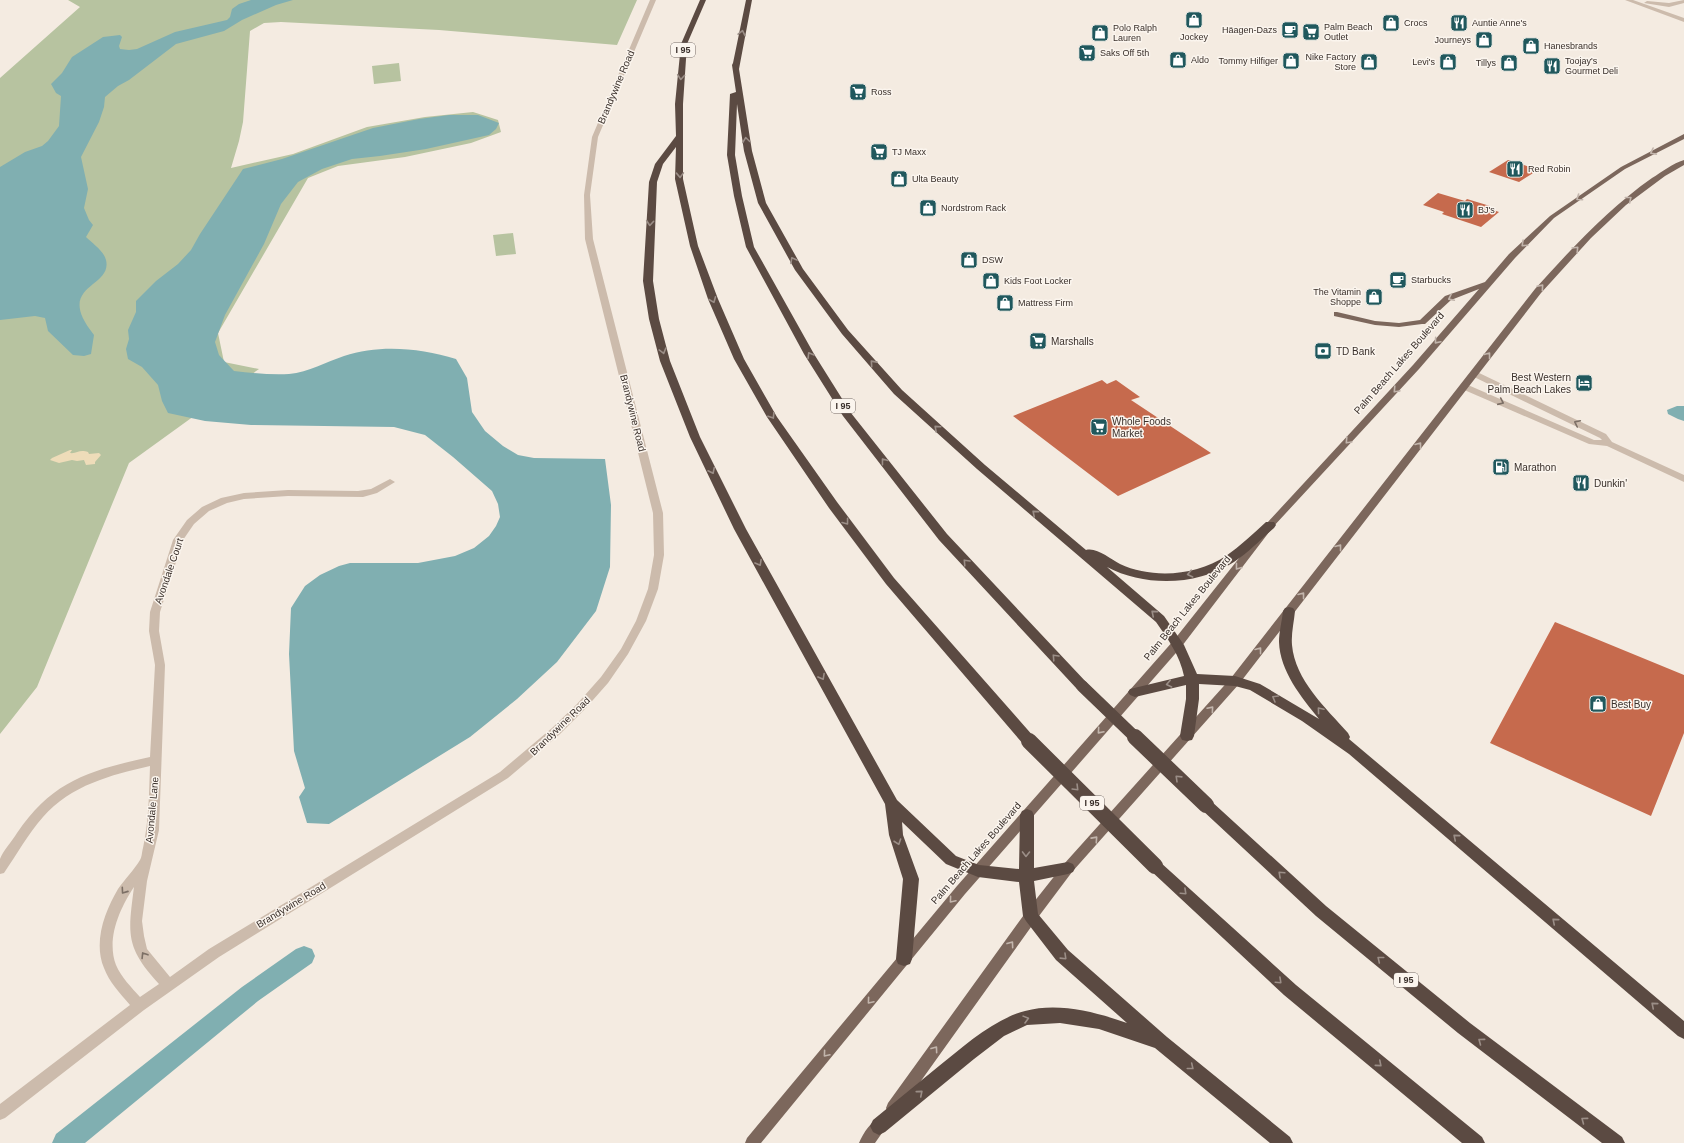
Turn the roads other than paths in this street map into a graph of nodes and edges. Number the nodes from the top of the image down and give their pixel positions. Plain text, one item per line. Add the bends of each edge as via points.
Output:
1 (653, 0) edge
2 (703, 0) edge
3 (749, 0) edge
4 (1629, 0) edge
5 (1646, 0) edge
6 (1684, 1) edge
7 (1656, 3) junction
8 (1677, 10) dead end
9 (1684, 20) edge
10 (735, 65) junction
11 (680, 136) junction
12 (1684, 136) edge
13 (1684, 162) edge
14 (1487, 284) junction
15 (1337, 314) dead end
16 (1474, 374) junction
17 (1465, 386) junction
18 (1609, 444) junction
19 (1684, 479) edge
20 (390, 482) dead end
21 (1270, 525) junction
22 (1065, 538) junction
23 (1289, 611) junction
24 (1178, 643) junction
25 (1192, 679) junction
26 (1235, 681) junction
27 (1135, 692) junction
28 (1187, 736) junction
29 (1354, 750) junction
30 (156, 760) junction
31 (892, 804) junction
32 (1027, 815) junction
33 (146, 860) junction
34 (1068, 868) junction
35 (0, 870) edge
36 (978, 871) junction
37 (1026, 876) junction
38 (1031, 916) junction
39 (904, 959) junction
40 (169, 985) junction
41 (139, 1006) junction
42 (1684, 1031) edge
43 (1161, 1043) junction
44 (0, 1113) edge
45 (879, 1126) junction
46 (752, 1143) edge
47 (866, 1143) edge
48 (1284, 1143) edge
49 (1476, 1143) edge
50 (1616, 1143) edge

1 - 40 street, Brandywine Road via 595,136 587,195 589,239 658,513 659,549 656,575 647,606 633,637 613,669 577,712 544,744 504,775 252,928
2 -> 11 highway, I 95 via 684,44 679,104
10 -> 3 highway, I 95
4 - 7 street
4 - 9 street
5 - 7 street
6 - 7 street via 1669,5
7 - 8 street
22 -> 10 highway via 898,392 845,332 799,270 762,202 748,151
50 -> 10 highway, I 95, bridge via 1464,1028 1321,911 1082,686 943,537 847,414 809,354 750,247 731,155
11 -> 31 highway via 659,164 653,182 648,281 654,319 665,361 694,437 740,529
11 -> 49 highway, I 95, bridge via 680,179 694,246 713,299 743,366 772,417 890,581 1029,741 1155,866 1290,990
12 -> 14 main road, Palm Beach Lakes Boulevard via 1623,168 1559,212 1512,256
16 -> 13 main road via 1538,291 1605,219 1651,181
14 -> 15 main road via 1448,298 1422,322 1399,325 1375,323
14 -> 21 main road, Palm Beach Lakes Boulevard via 1416,368
16 - 17 main road
18 -> 16 street via 1603,436
17 -> 18 street via 1592,442
23 -> 17 main road
18 - 19 street
20 - 30 street, Avondale Court via 373,491 348,494 249,494 214,505 188,524 178,540 155,612 154,630 160,665
21 -> 22 highway via 1226,562 1175,577 1149,577 1130,573
21 -> 24 main road, Palm Beach Lakes Boulevard
24 -> 22 highway via 1160,619
26 -> 23 main road
29 -> 23 highway via 1315,704 1292,670 1286,647
24 - 25 highway
24 - 27 main road, Palm Beach Lakes Boulevard
25 - 26 highway
25 -> 27 highway
25 - 28 highway
28 -> 26 main road
29 -> 26 highway via 1307,717 1255,687
27 -> 32 main road, Palm Beach Lakes Boulevard
34 -> 28 main road
42 -> 29 highway
30 - 33 street, Avondale Lane via 153,830
30 - 35 street via 106,772 59,794 37,816
31 - 36 highway via 951,860
31 -> 39 highway via 896,835 911,879
32 - 36 main road, Palm Beach Lakes Boulevard
32 -> 37 highway
40 -> 33 street, Avondale Lane via 141,951 137,936 136,921
33 -> 41 street, Avondale Lane via 112,911 107,949 110,967
34 - 37 highway
34 - 38 main road
36 - 37 highway
36 -> 39 main road, Palm Beach Lakes Boulevard
37 - 38 highway
38 -> 43 highway via 1062,955
45 -> 38 main road
39 -> 46 main road, Palm Beach Lakes Boulevard
40 - 41 street, Brandywine Road
41 - 44 street, Brandywine Road
45 -> 43 highway via 998,1031 1026,1018 1060,1015 1099,1021
43 -> 48 highway
45 - 47 main road

